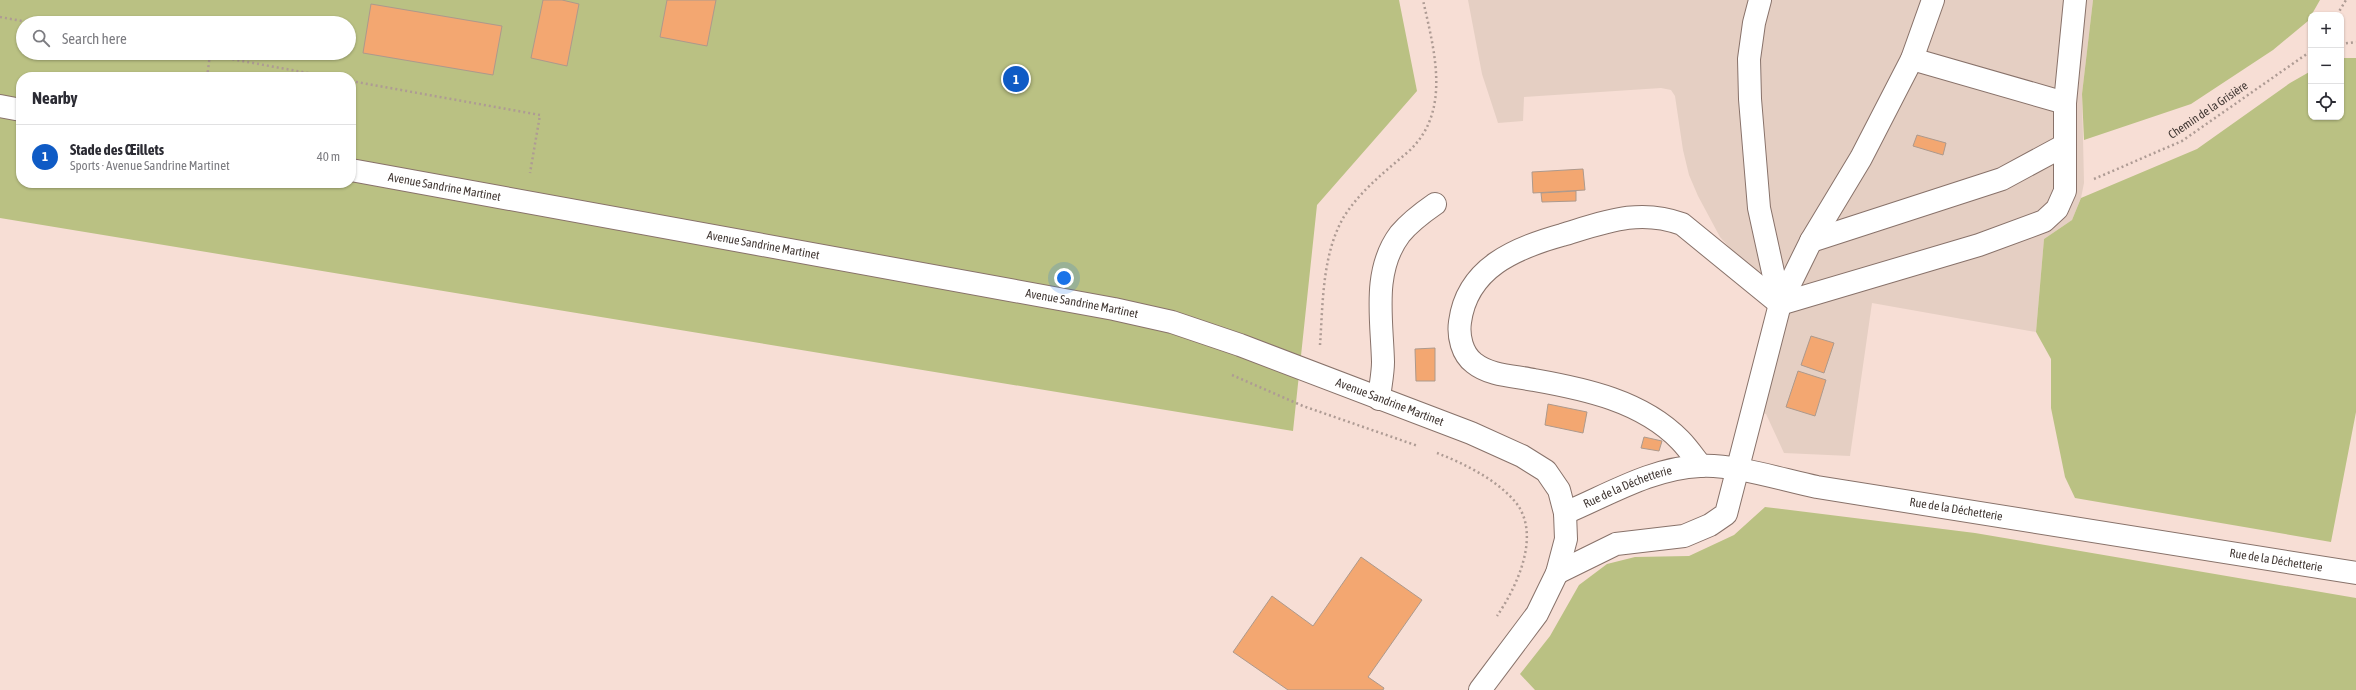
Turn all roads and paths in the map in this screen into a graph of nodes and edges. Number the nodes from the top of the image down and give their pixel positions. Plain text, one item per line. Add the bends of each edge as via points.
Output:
1 (1423, 0) edge
2 (1760, 0) edge
3 (1933, 0) edge
4 (2075, 0) edge
5 (2346, 0) edge
6 (2339, 12) edge
7 (0, 17) edge
8 (16, 20) edge
9 (2356, 42) edge
10 (2344, 44) edge
11 (2308, 53) edge
12 (1912, 59) junction
13 (209, 60) edge
14 (237, 60) edge
15 (208, 72) edge
16 (303, 72) edge
17 (356, 82) edge
18 (2065, 102) junction
19 (0, 106) edge
20 (16, 109) edge
21 (2065, 145) junction
22 (356, 171) edge
23 (530, 176) dead end
24 (2065, 191) junction
25 (1435, 204) dead end
26 (1811, 241) junction
27 (1780, 304) junction
28 (1229, 374) dead end
29 (1315, 375) junction
30 (1379, 399) junction
31 (1423, 448) dead end
32 (1430, 450) dead end
33 (1701, 466) junction
34 (1735, 470) junction
35 (1565, 513) junction
36 (1557, 573) junction
37 (2356, 573) edge
38 (1493, 622) dead end
39 (1480, 690) edge

1 - 29 path via 1434,52 1437,92 1431,122 1411,149 1365,190 1345,216 1335,238 1325,283 1320,351
2 - 27 street via 1749,59 1750,99 1759,208
3 - 12 street
4 - 18 street
5 - 6 path
7 - 8 path
9 - 10 path
11 - 24 path, Chemin de la Grisière via 2182,141
12 - 18 street
12 - 26 street via 1861,158
13 - 15 path
14 - 16 path
17 - 23 path via 540,115
18 - 21 street
19 - 20 street
21 - 24 street
21 - 26 street via 2002,178
22 - 29 street, Avenue Sandrine Martinet via 1114,309 1172,322 1240,344
24 - 27 street via 2057,210 2044,221 1979,245
25 - 30 street via 1414,219 1399,235 1386,261 1380,287 1379,316 1383,364
26 - 27 street
27 - 33 street via 1682,224 1666,218 1647,216 1615,219 1515,251 1492,266 1472,284 1462,306 1459,327 1462,346 1473,363 1488,372 1562,385 1612,398 1641,411 1680,440
27 - 34 street
28 - 31 path via 1303,406
29 - 30 street, Avenue Sandrine Martinet
30 - 35 street, Avenue Sandrine Martinet via 1522,456 1546,471 1558,490
32 - 38 path via 1456,461 1502,490 1517,505 1524,520 1524,556 1517,578
33 - 34 street, Rue de la Déchetterie
33 - 35 street, Rue de la Déchetterie via 1677,468 1638,480
34 - 36 street via 1726,514 1710,525 1684,536 1616,544
34 - 37 street, Rue de la Déchetterie via 1832,489
35 - 36 street, Avenue Sandrine Martinet via 1566,539
36 - 39 street, Avenue Sandrine Martinet via 1537,614

